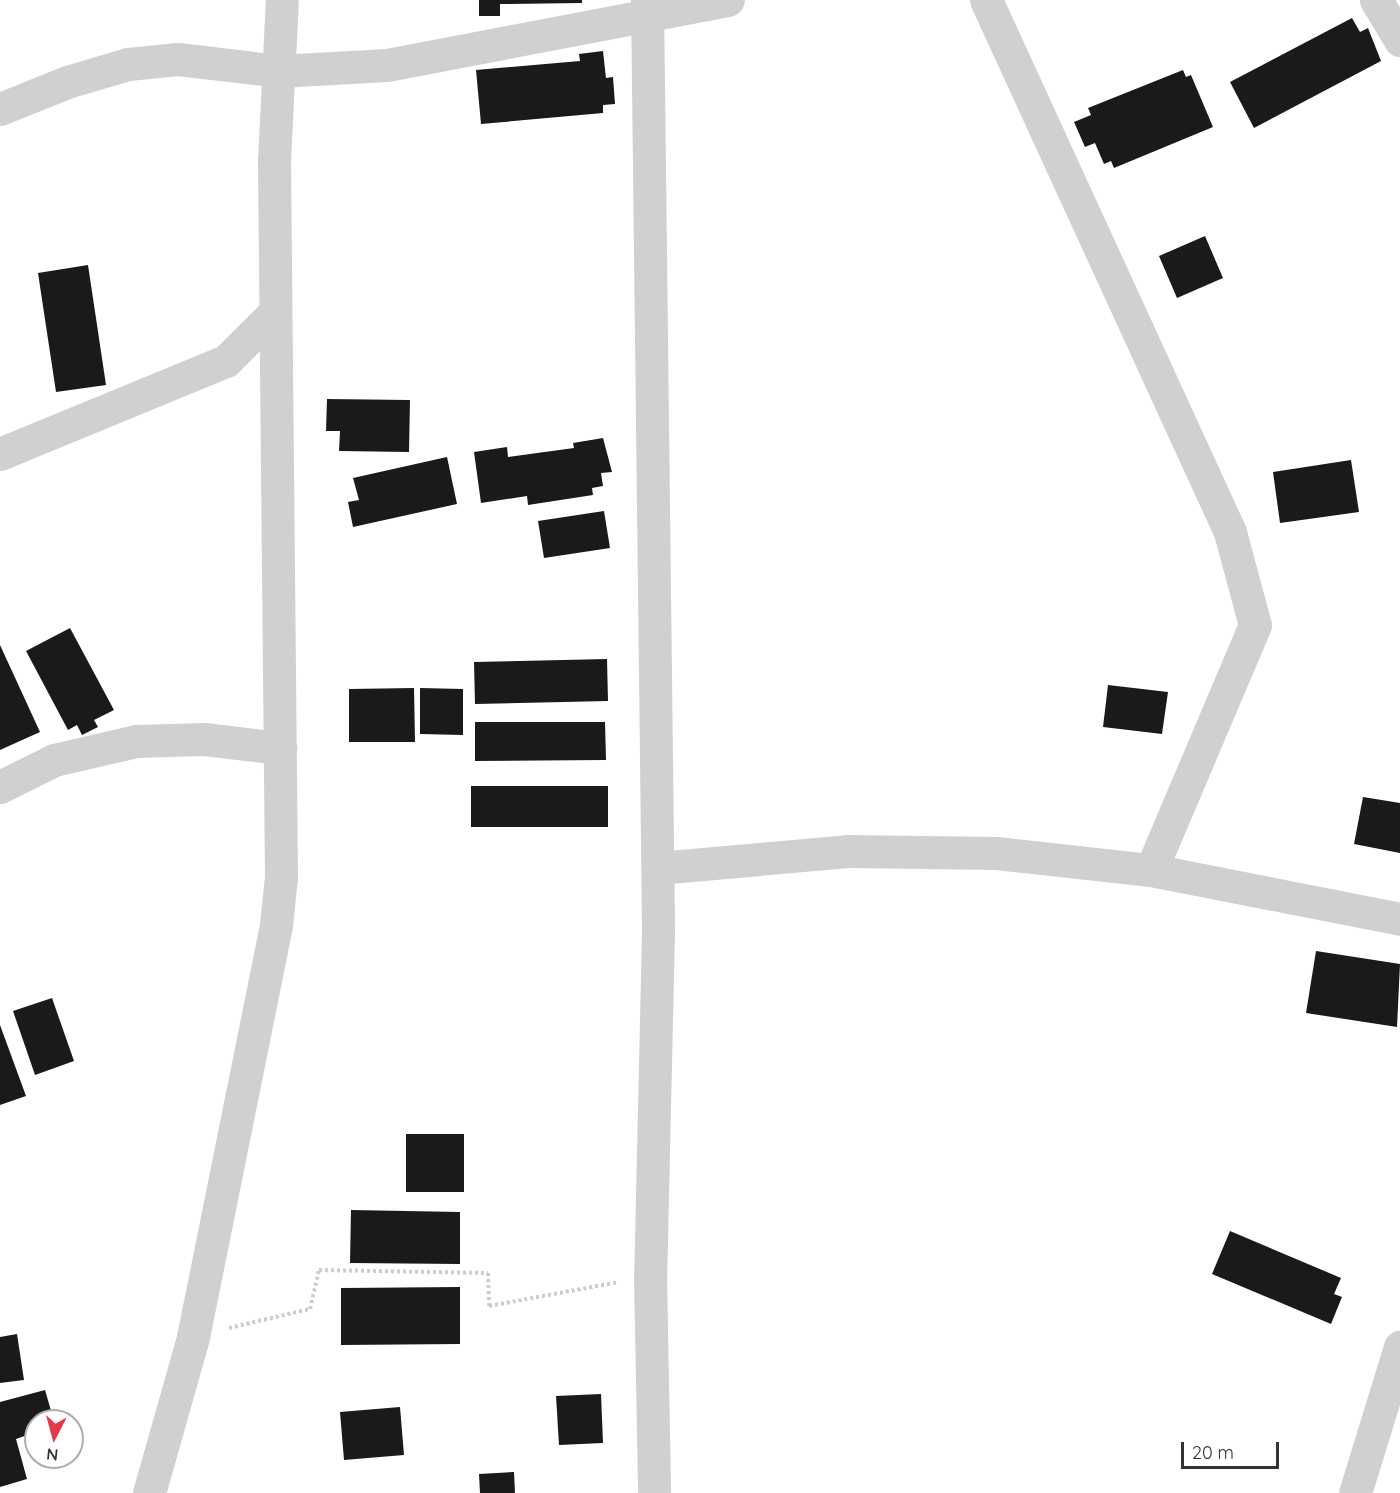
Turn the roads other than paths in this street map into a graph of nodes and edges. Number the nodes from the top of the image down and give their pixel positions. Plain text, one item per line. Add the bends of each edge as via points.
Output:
1 (282, 0) edge
2 (728, 0) edge
3 (986, 0) edge
4 (1376, 0) edge
5 (647, 8) edge
6 (1400, 40) edge
7 (278, 71) junction
8 (0, 109) edge
9 (274, 313) junction
10 (0, 454) edge
11 (280, 748) junction
12 (0, 787) edge
13 (658, 868) junction
14 (1151, 870) junction
15 (1400, 919) edge
16 (1400, 1347) edge
17 (149, 1493) edge
18 (654, 1493) edge
19 (1356, 1493) edge

1 - 7 street
2 - 5 street
3 - 14 street via 1230,532 1255,625
4 - 6 street
5 - 7 street via 387,65
5 - 13 street
7 - 8 street via 178,59 128,64 67,82
7 - 9 street
9 - 10 street via 226,361
9 - 11 street
11 - 12 street via 204,739 136,741 54,760
11 - 17 street via 281,877 276,925 193,1337
13 - 14 street via 847,851 996,853
13 - 18 street via 650,1276
14 - 15 street
16 - 19 street

